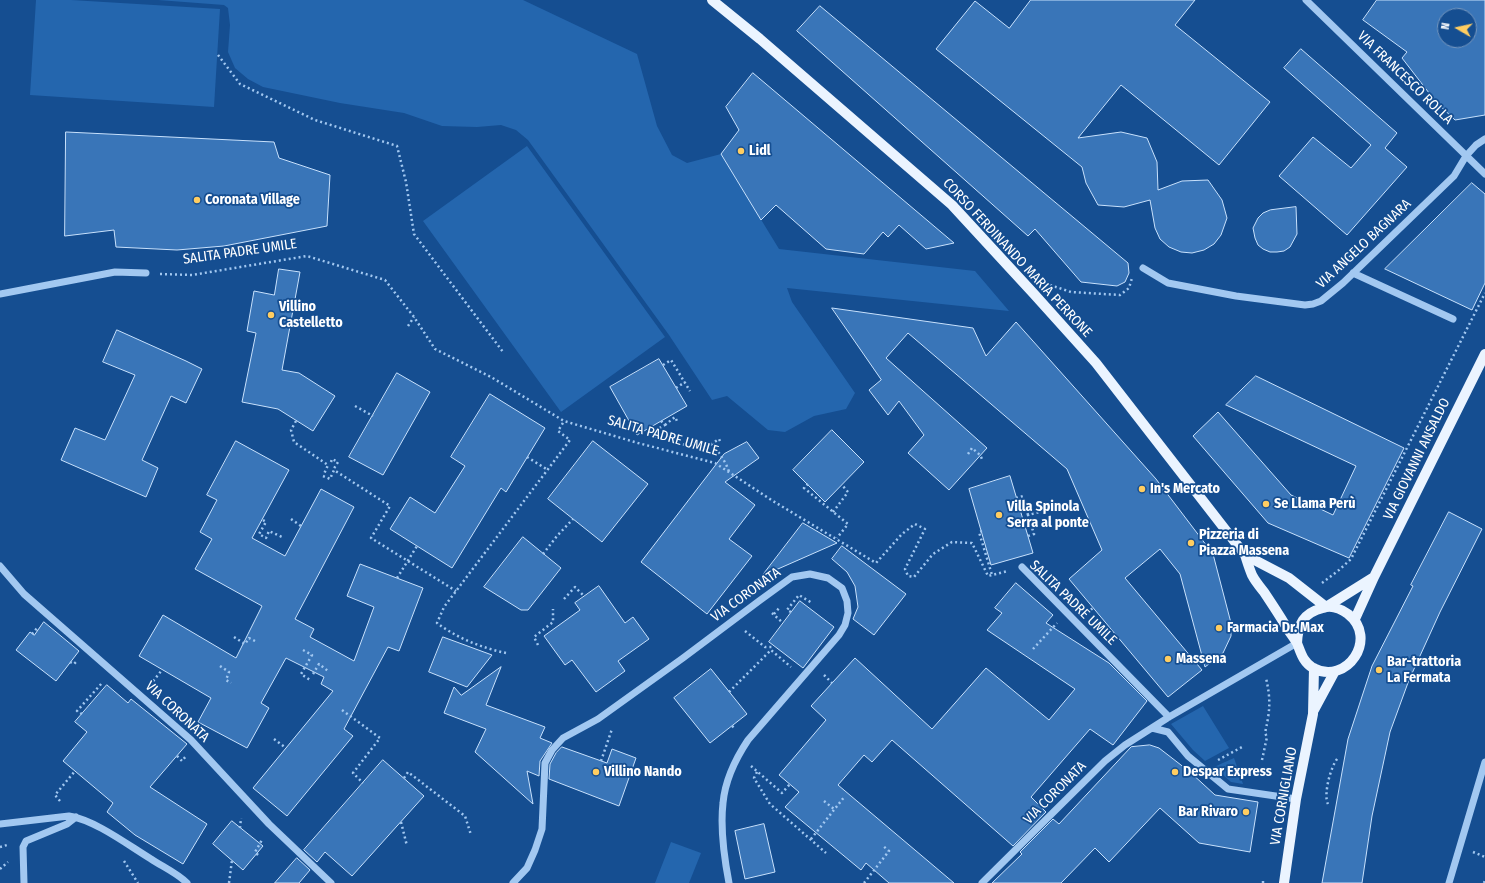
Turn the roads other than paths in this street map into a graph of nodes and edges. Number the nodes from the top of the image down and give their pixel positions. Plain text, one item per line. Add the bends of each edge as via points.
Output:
1 (712, 0) edge
2 (1306, 0) edge
3 (1485, 139) edge
4 (1466, 156) junction
5 (1485, 174) edge
6 (1143, 268) road end
7 (146, 273) road end
8 (1353, 273) junction
9 (0, 294) edge
10 (1453, 319) dead end
11 (1485, 354) edge
12 (1245, 555) junction
13 (0, 566) edge
14 (1022, 567) road end
15 (1374, 577) junction
16 (1326, 607) junction
17 (1355, 619) junction
18 (1297, 644) junction
19 (1314, 668) junction
20 (1335, 671) junction
21 (1313, 714) junction
22 (1169, 717) junction
23 (1152, 728) junction
24 (1485, 762) edge
25 (1296, 799) junction
26 (76, 817) junction
27 (0, 824) edge
28 (24, 883) edge
29 (187, 883) edge
30 (331, 883) edge
31 (513, 883) edge
32 (729, 883) edge
33 (982, 883) edge
34 (1284, 883) edge
35 (1449, 883) edge

1 - 12 main road, CORSO FERDINANDO MARIA PERRONE via 760,38 952,206 1096,363
2 - 4 street, VIA FRANCESCO ROLLA
3 - 4 street, VIA ANGELO BAGNARA
4 - 5 street, VIA FRANCESCO ROLLA
4 - 8 street, VIA ANGELO BAGNARA via 1454,176
6 - 8 street, VIA ANGELO BAGNARA via 1174,284 1236,296 1305,305 1322,301
7 - 9 street via 115,272
8 - 10 street
11 - 15 main road, VIA GIOVANNI ANSALDO
12 - 16 main road, CORSO FERDINANDO MARIA PERRONE via 1289,578
12 - 18 main road, CORSO FERDINANDO MARIA PERRONE via 1253,576
13 - 30 street, VIA CORONATA via 24,594 191,740 268,824
14 - 22 street, SALITA PADRE UMILE
15 - 16 main road
15 - 17 main road, VIA GIOVANNI ANSALDO
16 - 17 main road via 1342,609
16 - 18 main road via 1314,610 1304,619 1298,630
17 - 20 main road via 1361,631 1361,644 1356,657 1347,666
18 - 19 main road via 1302,658
18 - 22 street, VIA CORONATA
19 - 20 main road via 1324,672
19 - 21 main road, VIA CORNIGLIANO
20 - 21 main road, VIA CORNIGLIANO
21 - 25 main road, VIA CORNIGLIANO
22 - 23 street, VIA CORONATA
23 - 25 street via 1168,732 1188,756 1228,789
23 - 33 street, VIA CORONATA via 1105,761
24 - 35 street
25 - 34 main road, VIA CORNIGLIANO
26 - 27 street
26 - 28 street via 67,824 26,841 23,848
26 - 29 street via 89,822
31 - 32 street, VIA CORONATA via 527,868 535,850 542,829 545,762 563,738 598,719 792,577 810,574 828,578 842,588 847,601 845,625 803,678 748,740 739,754 729,780 723,802 722,831

